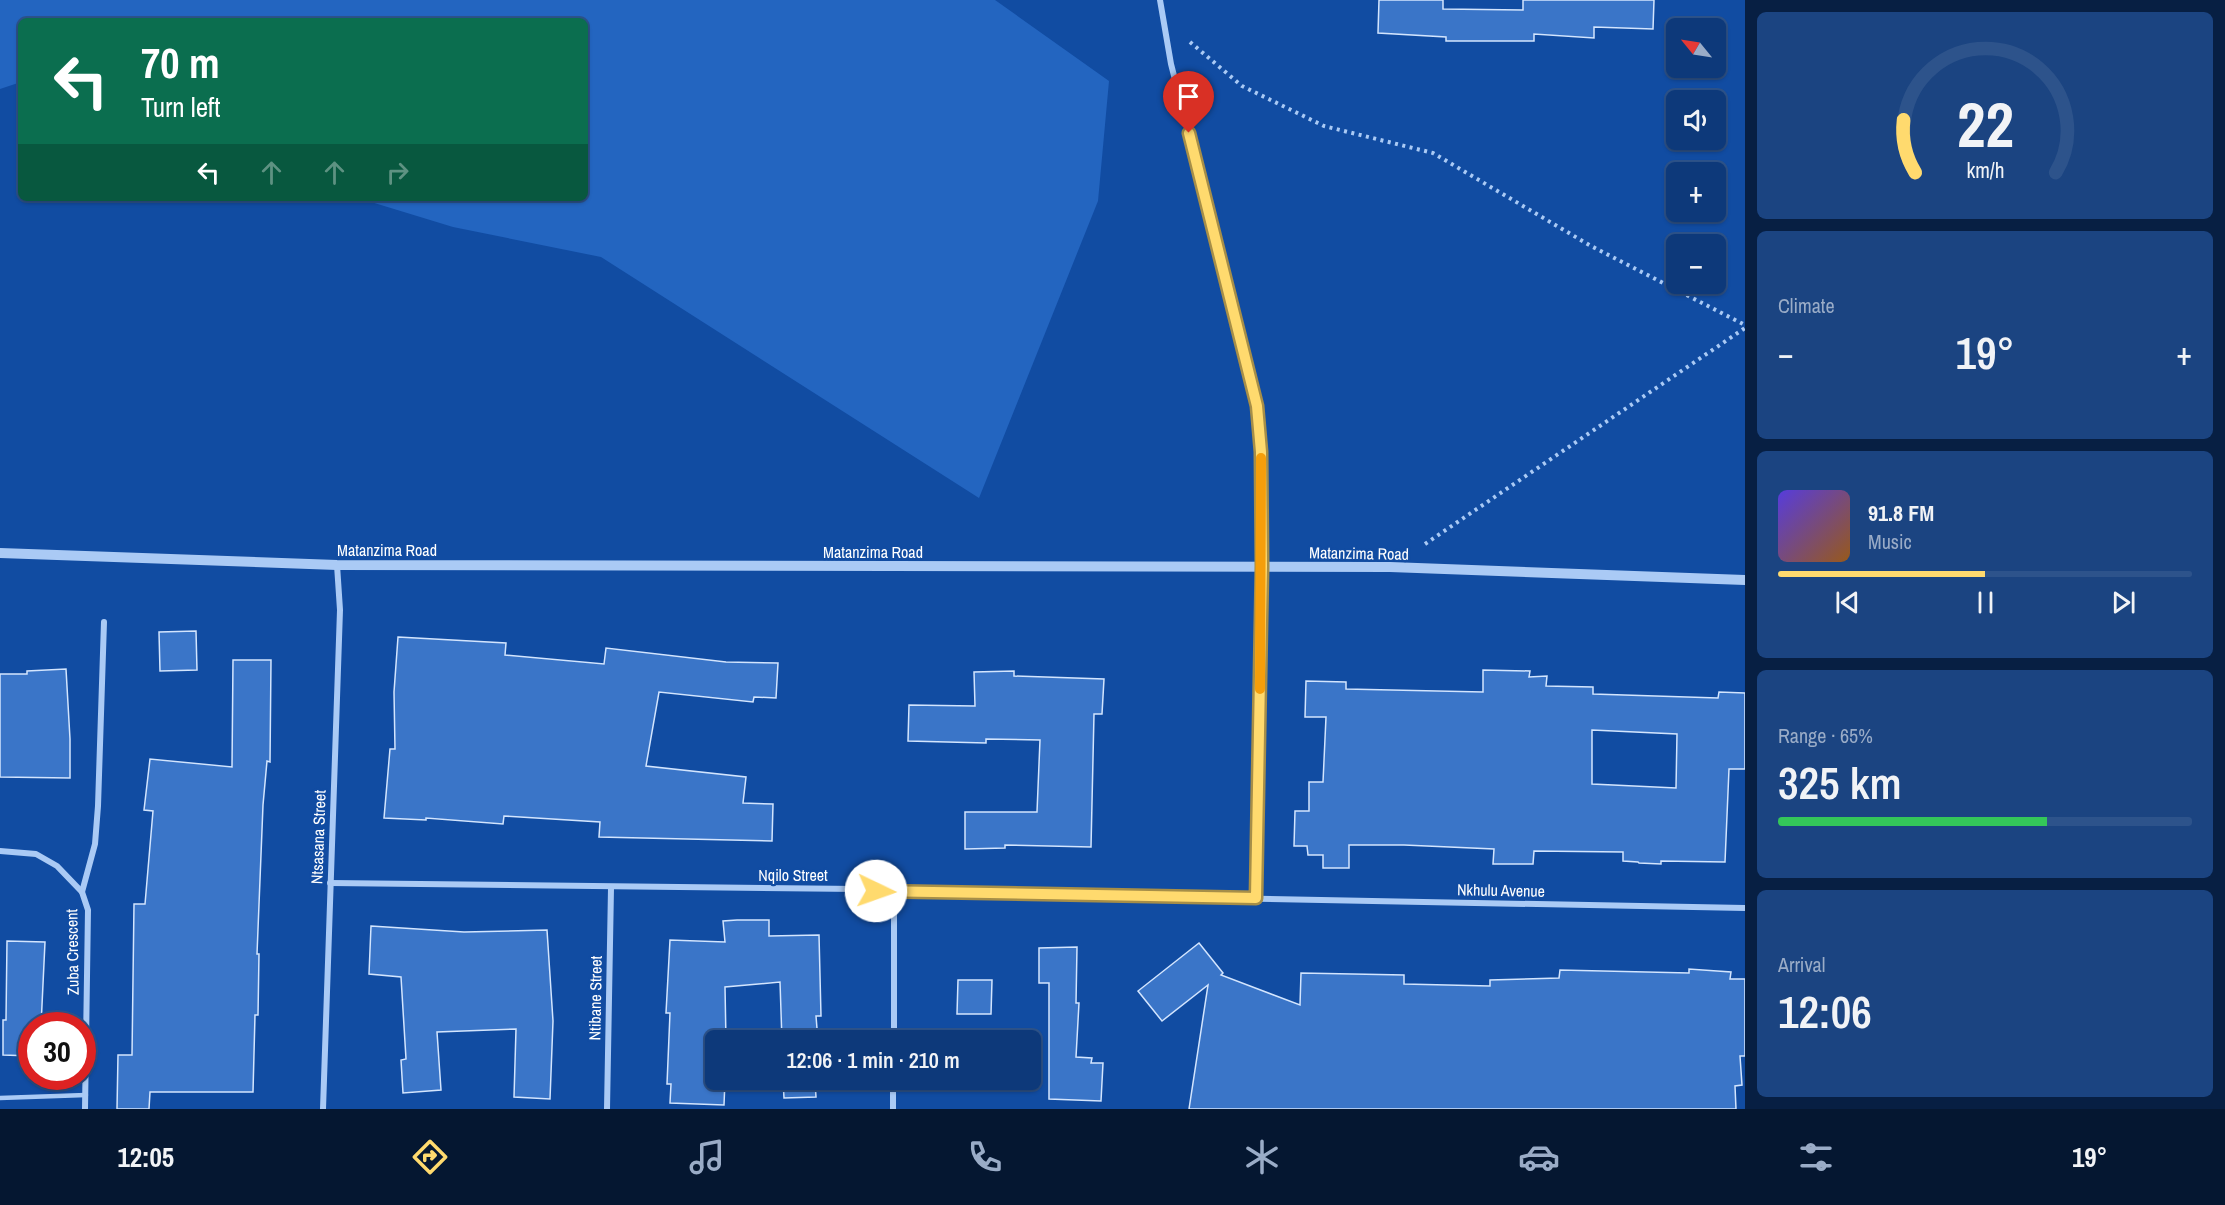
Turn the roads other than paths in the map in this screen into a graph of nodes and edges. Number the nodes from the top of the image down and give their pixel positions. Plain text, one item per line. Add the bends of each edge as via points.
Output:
1 (1160, 0) edge
2 (0, 553) edge
3 (337, 566) junction
4 (1262, 566) junction
5 (1745, 580) edge
6 (104, 622) dead end
7 (0, 851) edge
8 (330, 883) junction
9 (611, 888) junction
10 (82, 892) junction
11 (894, 892) junction
12 (1256, 898) junction
13 (1745, 908) edge
14 (894, 1030) edge
15 (893, 1090) edge
16 (86, 1095) junction
17 (0, 1098) edge
18 (85, 1109) edge
19 (323, 1109) edge
20 (607, 1109) edge
21 (893, 1109) edge

1 - 4 street via 1172,64 1257,406
2 - 3 street, Matanzima Road
3 - 4 street, Matanzima Road
3 - 8 street, Ntsasana Street via 340,610
4 - 5 street, Matanzima Road
4 - 12 street
6 - 10 street via 95,844
7 - 10 street, Zuba Crescent via 36,854 57,866
8 - 9 street, Nqilo Street
8 - 19 street, Ntsasana Street
9 - 11 street, Nqilo Street
9 - 20 street, Ntibane Street
10 - 16 street, Zuba Crescent via 88,910
11 - 12 street, Nqilo Street
11 - 14 street
12 - 13 street, Nkhulu Avenue
15 - 21 street
16 - 17 lane
16 - 18 street, Zuba Crescent

